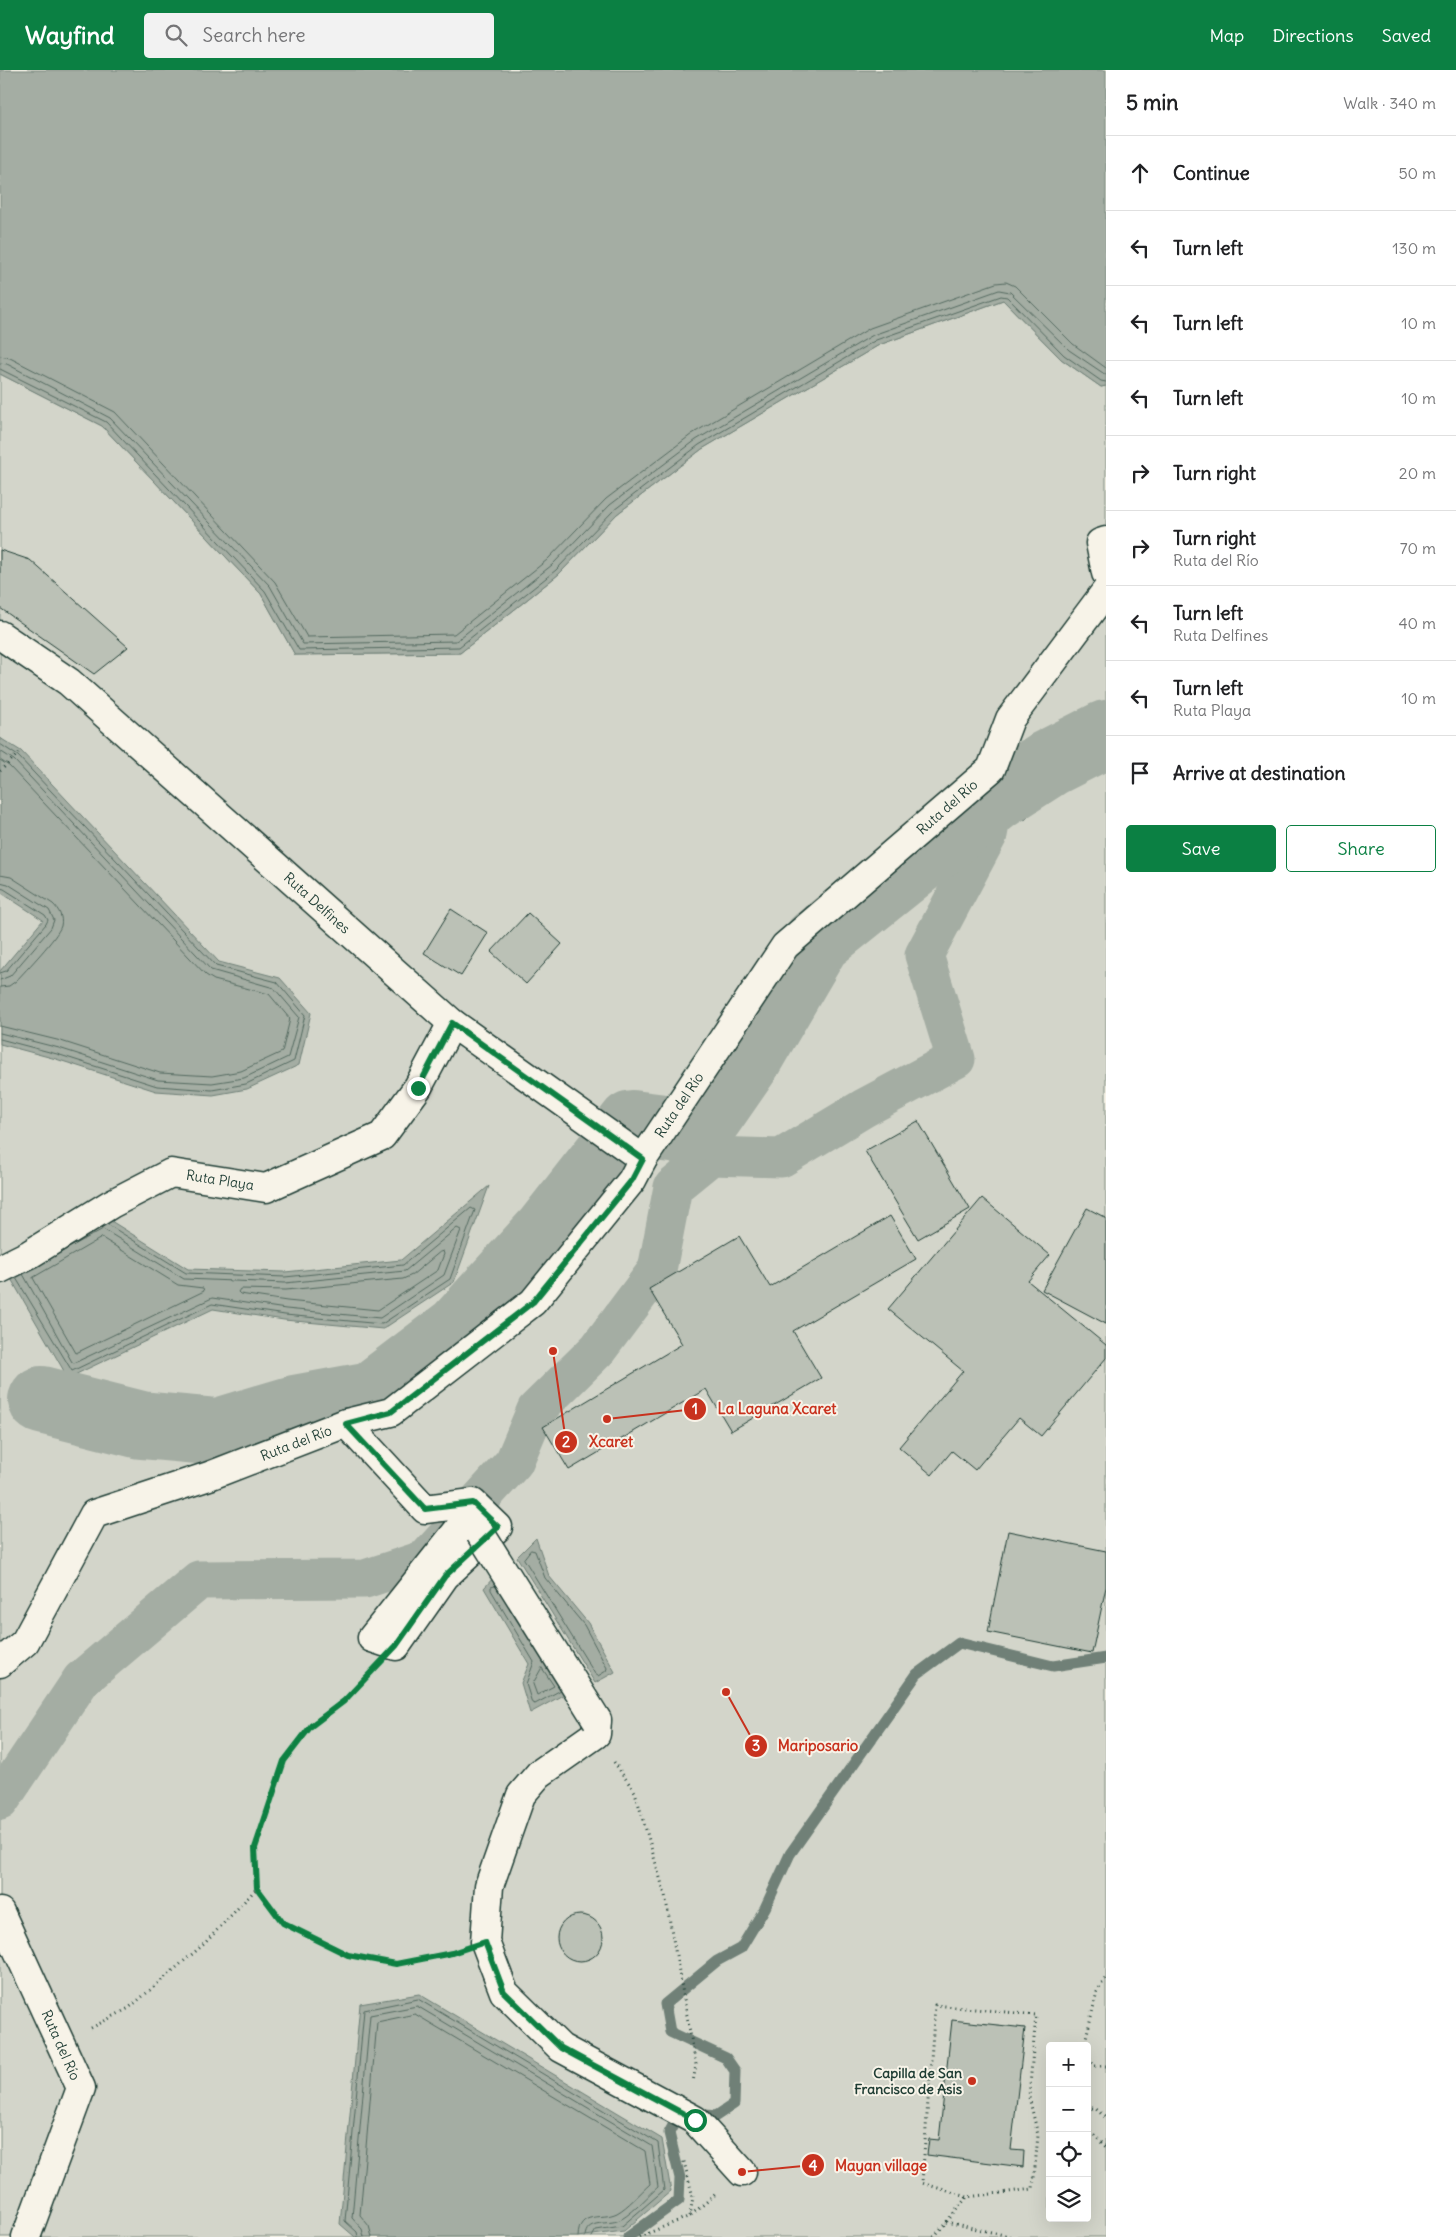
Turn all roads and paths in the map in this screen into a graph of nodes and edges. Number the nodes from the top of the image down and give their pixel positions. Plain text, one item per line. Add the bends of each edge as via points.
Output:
1 (1106, 541) edge
2 (1106, 573) edge
3 (1106, 591) edge
4 (0, 635) edge
5 (21, 751) dead end
6 (0, 771) edge
7 (452, 1023) junction
8 (643, 1159) junction
9 (0, 1268) edge
10 (346, 1424) junction
11 (396, 1646) junction
12 (0, 1663) edge
13 (610, 1755) dead end
14 (257, 1888) junction
15 (0, 1912) edge
16 (485, 1942) junction
17 (1106, 1977) edge
18 (1085, 2042) edge
19 (61, 2044) junction
20 (1091, 2061) edge
21 (1106, 2066) edge
22 (693, 2083) dead end
23 (1091, 2108) edge
24 (1106, 2118) edge
25 (1091, 2132) edge
26 (1106, 2147) edge
27 (680, 2149) dead end
28 (742, 2172) dead end
29 (967, 2197) junction
30 (946, 2222) junction
31 (26, 2237) edge
32 (639, 2237) edge
33 (934, 2237) edge
34 (1013, 2237) edge

1 - 2 street via 1100,542
3 - 8 street, Ruta del Río via 1010,720 991,769 785,946
4 - 7 street, Ruta Delfines via 69,682
5 - 6 path
7 - 8 street, Ruta Delfines
7 - 9 street, Ruta Playa via 418,1088 382,1136 266,1188 171,1173
8 - 10 street, Ruta del Río via 632,1180 533,1302 391,1412
10 - 11 street via 425,1509 473,1503 498,1527 445,1576
10 - 12 street, Ruta del Río via 209,1476 94,1514 25,1642
11 - 14 path via 344,1701 311,1726 284,1761 255,1848
11 - 16 street, bridge via 372,1638 458,1530 480,1533 597,1720 596,1734 539,1774 521,1795 489,1886
13 - 22 path via 635,1792 666,1895 696,2065
14 - 16 path via 283,1923 348,1955 396,1964 452,1953
14 - 19 path via 204,1944 129,2008
15 - 19 street, Ruta del Río
16 - 28 street via 504,1992 561,2048 695,2120
17 - 18 path via 1098,1992
19 - 31 street, Ruta del Río via 81,2088
20 - 21 path via 1094,2066
23 - 24 path
25 - 26 path
27 - 32 path via 692,2197 690,2216
29 - 29 path via 1033,2189 1038,2135 1029,2097 1036,2015 935,2005 922,2183
29 - 30 path
30 - 33 path
30 - 34 path

